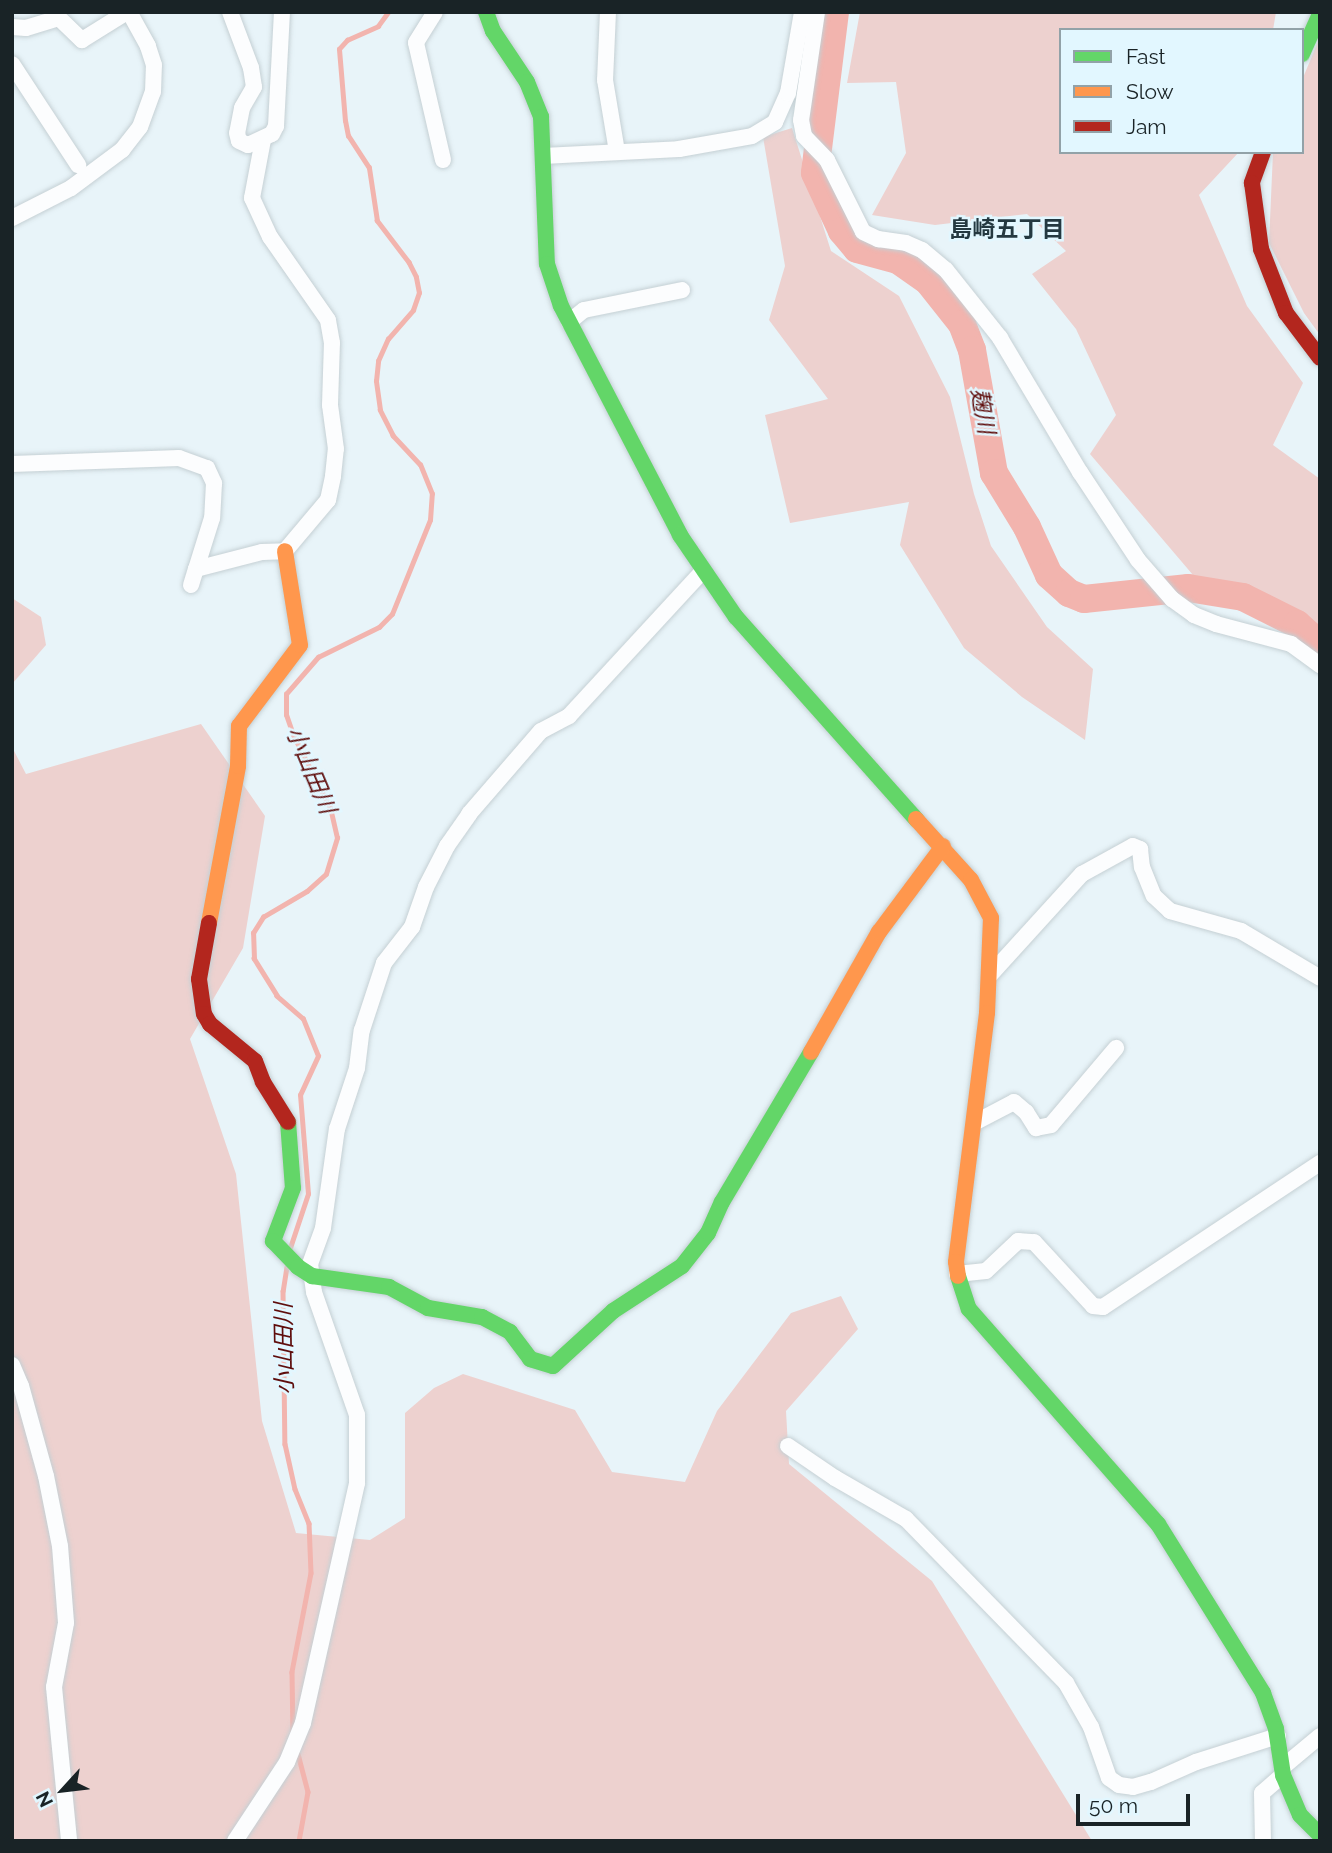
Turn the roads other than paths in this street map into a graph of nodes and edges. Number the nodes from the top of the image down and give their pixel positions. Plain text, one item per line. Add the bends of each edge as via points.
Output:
1 (128, 12) edge
2 (230, 12) edge
3 (282, 12) edge
4 (435, 12) edge
5 (608, 12) edge
6 (802, 12) edge
7 (817, 12) edge
8 (1320, 14) edge
9 (492, 15) edge
10 (12, 27) edge
11 (1304, 50) edge
12 (15, 73) edge
13 (263, 140) junction
14 (617, 152) junction
15 (1262, 154) edge
16 (542, 156) junction
17 (443, 160) dead end
18 (78, 165) dead end
19 (12, 218) edge
20 (682, 290) dead end
21 (569, 321) junction
22 (1320, 358) edge
23 (12, 464) edge
24 (285, 551) junction
25 (702, 571) junction
26 (1320, 664) edge
27 (943, 846) junction
28 (990, 975) junction
29 (1320, 978) edge
30 (1116, 1048) dead end
31 (974, 1124) junction
32 (1320, 1163) edge
33 (305, 1272) junction
34 (957, 1274) junction
35 (12, 1366) edge
36 (788, 1446) dead end
37 (1278, 1736) junction
38 (1320, 1736) edge
39 (1283, 1770) junction
40 (1320, 1835) edge
41 (69, 1841) edge
42 (234, 1841) edge
43 (1263, 1841) edge

1 - 10 street via 82,40 59,18 26,28
1 - 19 street via 154,65 153,92 140,127 122,150 71,188
2 - 13 street via 254,87 242,108 239,141 248,145
3 - 13 street via 276,126
4 - 17 street via 416,43
5 - 14 street via 605,80
6 - 14 street via 788,93 775,122 752,136 678,149
7 - 26 street via 802,120 806,141 827,160 863,232 922,250 946,270 1000,338 1138,560 1172,598 1194,615 1291,644
8 - 11 street
9 - 16 street via 493,31 527,82 541,117
12 - 18 street
13 - 24 street via 252,198 270,237 328,320 332,343 330,405 336,449 328,500
14 - 16 street
15 - 22 street via 1252,183 1261,249 1286,313
16 - 21 street via 547,264
20 - 21 street via 584,310
21 - 25 street
23 - 24 street via 178,458 207,468 214,483 212,518 193,577 262,552
24 - 33 street via 300,645 239,726 238,766 199,979 210,1024 255,1061 288,1120 293,1188 273,1241
25 - 27 street via 736,617
25 - 33 street via 569,716 541,731 447,846 412,927 384,963 337,1129 323,1228
27 - 28 street via 971,880 991,918
27 - 33 street via 879,932 708,1233 682,1265 612,1311 553,1366 530,1359 510,1332 482,1317 428,1308 389,1287
28 - 29 street via 1082,874 1133,846 1140,849 1154,896 1170,911 1241,931
28 - 31 street
30 - 31 street via 1051,1125 1036,1128 1014,1102
31 - 34 street
32 - 34 street via 1103,1307 1093,1306 1034,1242 1018,1241 986,1271
33 - 42 street via 357,1415 356,1483 303,1723 288,1762
34 - 37 street via 969,1309 1158,1524 1263,1693
35 - 41 street via 46,1476 60,1546 66,1623 54,1687
36 - 37 street via 906,1519 1066,1683 1091,1727 1109,1778 1119,1785 1151,1782
37 - 39 street
38 - 39 street
39 - 40 street via 1300,1815
39 - 43 street via 1262,1793

